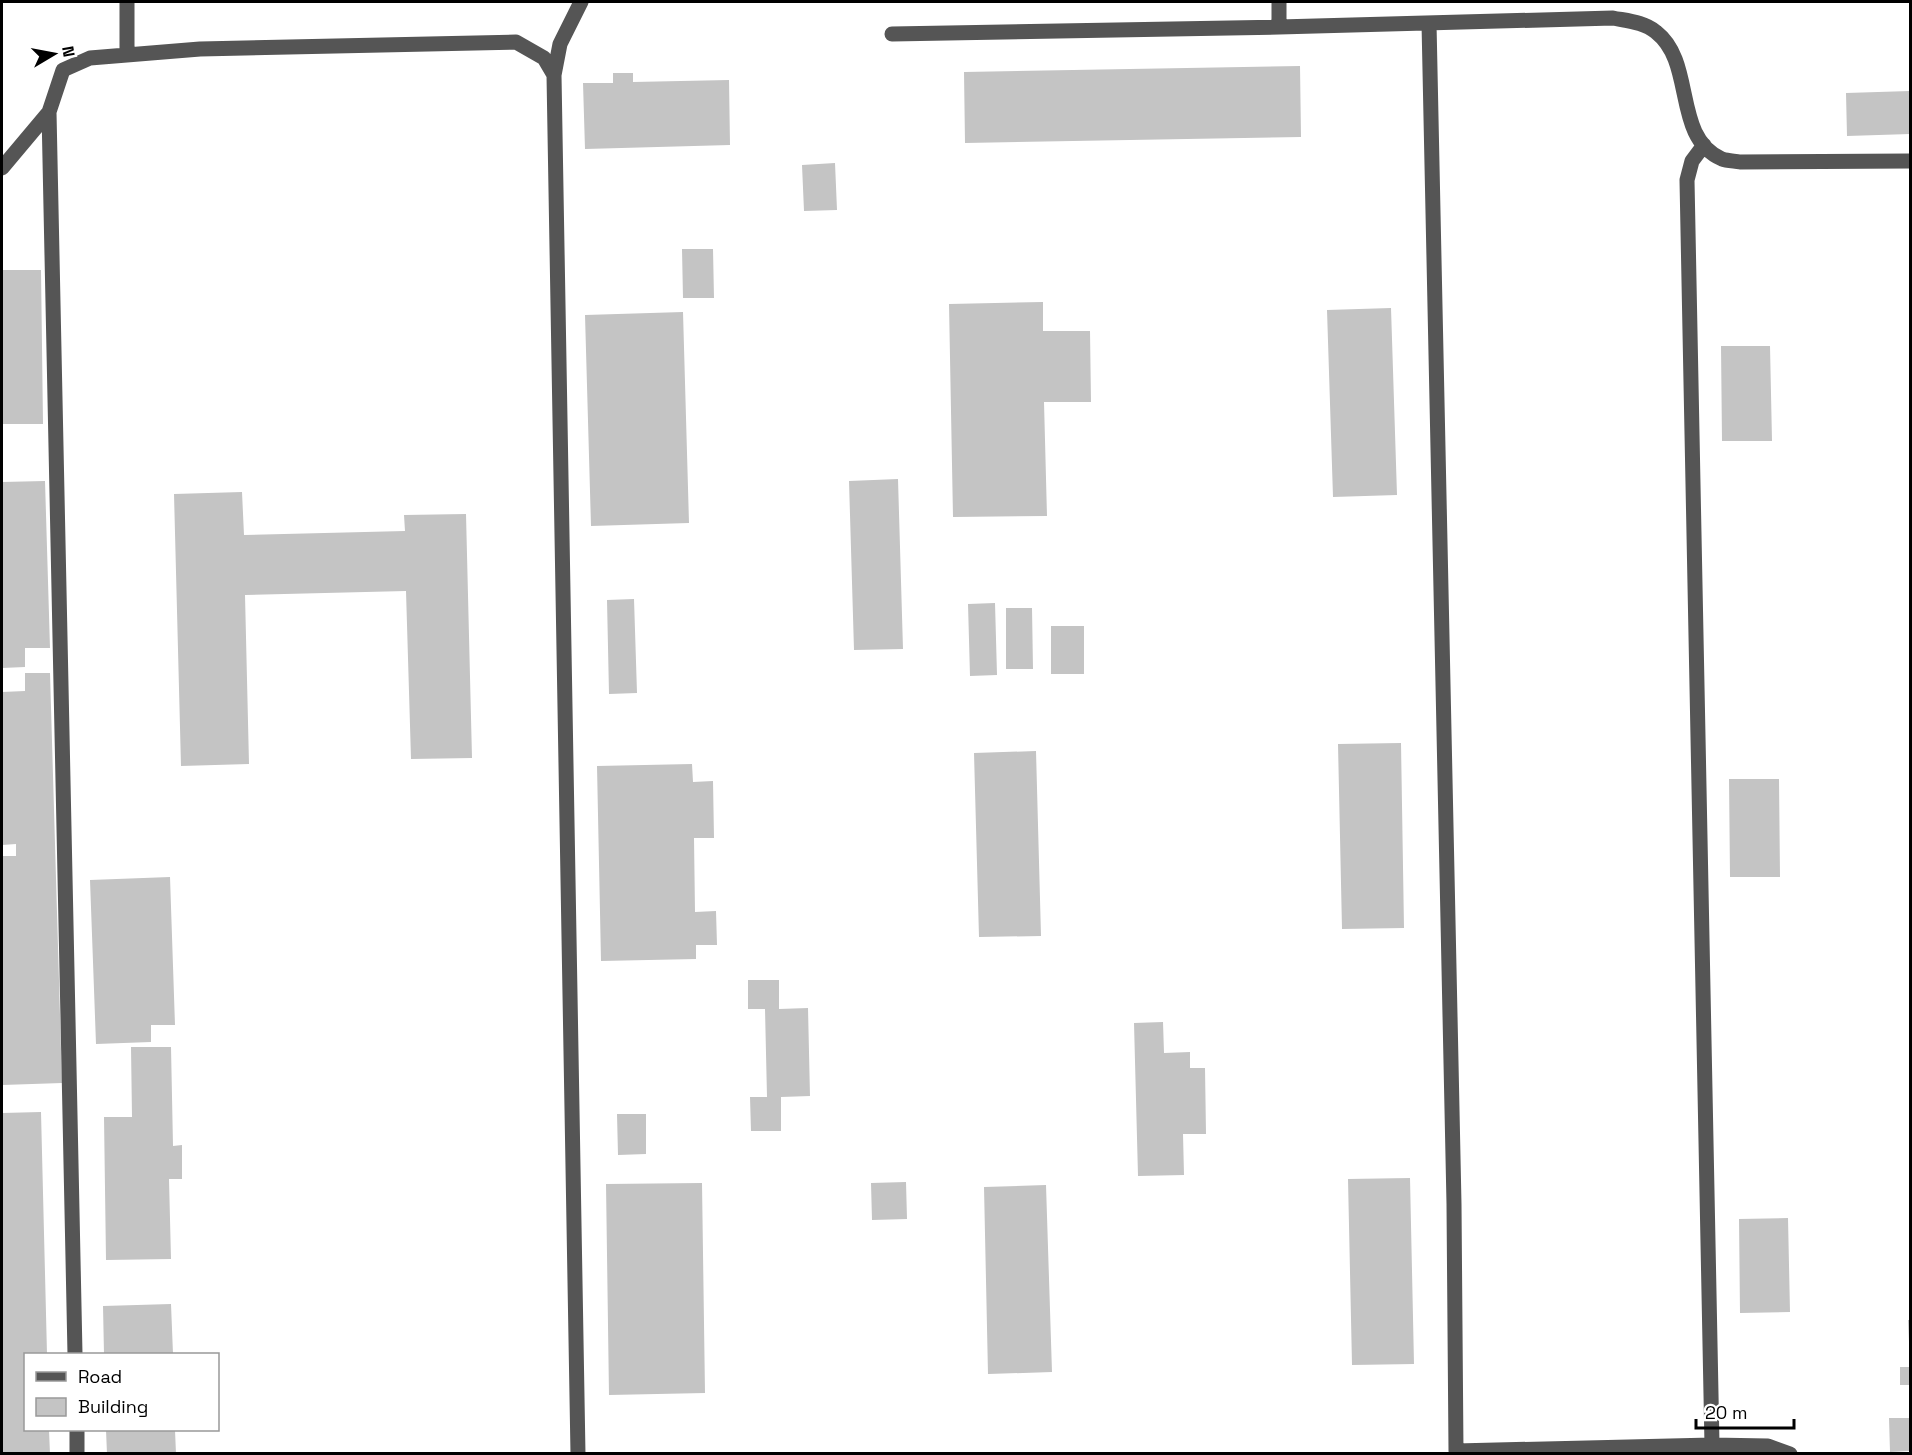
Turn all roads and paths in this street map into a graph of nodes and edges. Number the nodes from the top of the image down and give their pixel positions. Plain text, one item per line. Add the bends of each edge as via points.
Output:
1 (127, 2) edge
2 (581, 2) edge
3 (1279, 2) edge
4 (1429, 23) junction
5 (1279, 27) junction
6 (892, 34) dead end
7 (128, 55) junction
8 (554, 75) junction
9 (49, 112) junction
10 (1704, 145) junction
11 (1911, 161) edge
12 (2, 168) edge
13 (75, 1353) edge
14 (76, 1431) edge
15 (1712, 1445) junction
16 (77, 1454) edge
17 (578, 1454) edge
18 (1790, 1454) edge

1 - 7 lane
2 - 8 lane via 560,44
3 - 5 lane
4 - 5 lane
4 - 10 lane via 1613,18 1640,23 1657,32 1672,50 1687,107
4 - 15 lane via 1456,1451
5 - 6 lane
7 - 8 lane via 200,49 516,42 544,58
7 - 9 lane via 90,58 63,70
8 - 17 lane
9 - 12 lane
9 - 13 lane
10 - 11 lane via 1723,160 1740,162
10 - 15 lane via 1692,161 1687,180
14 - 16 lane
15 - 18 lane via 1768,1446

